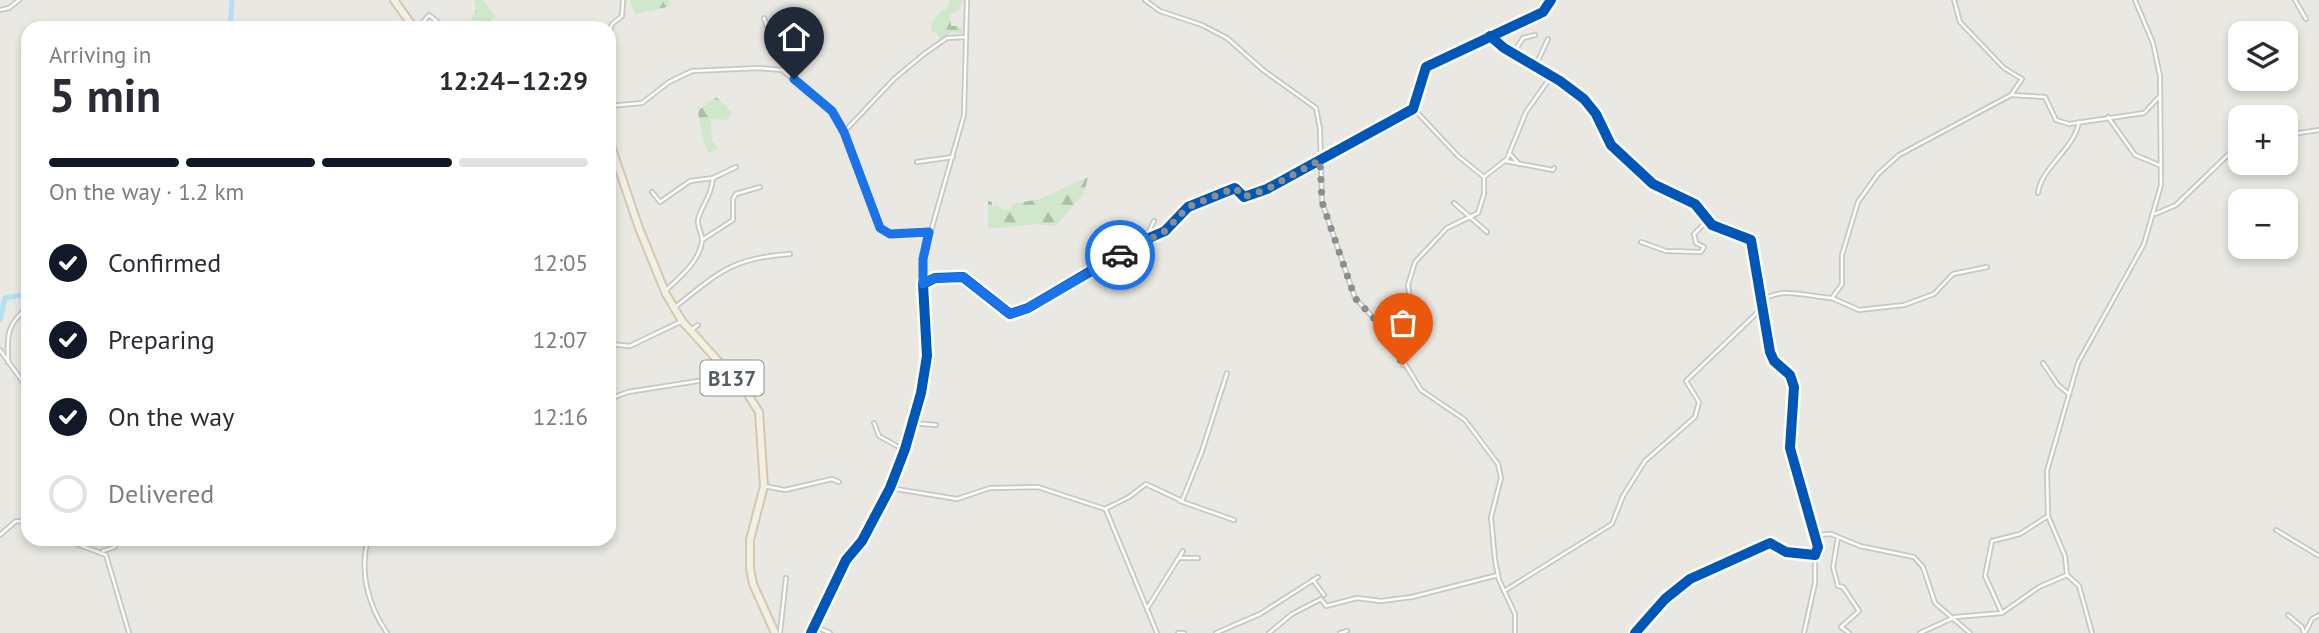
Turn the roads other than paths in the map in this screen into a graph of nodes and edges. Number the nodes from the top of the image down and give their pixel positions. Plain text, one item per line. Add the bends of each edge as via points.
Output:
1 (19, 0) edge
2 (394, 0) edge
3 (623, 0) edge
4 (967, 0) edge
5 (1145, 0) edge
6 (1551, 0) edge
7 (1954, 0) edge
8 (2135, 0) edge
9 (2295, 0) edge
10 (0, 10) edge
11 (764, 18) dead end
12 (2306, 19) dead end
13 (410, 21) edge
14 (423, 21) edge
15 (436, 21) edge
16 (616, 21) edge
17 (798, 26) dead end
18 (1535, 35) dead end
19 (1490, 36) junction
20 (966, 37) junction
21 (1529, 37) junction
22 (1548, 39) dead end
23 (1528, 43) dead end
24 (1513, 54) junction
25 (790, 61) junction
26 (1535, 67) junction
27 (791, 77) junction
28 (1550, 77) junction
29 (2011, 94) junction
30 (2160, 96) junction
31 (616, 105) edge
32 (1413, 108) junction
33 (2108, 117) junction
34 (2079, 122) junction
35 (2319, 130) edge
36 (844, 132) junction
37 (2298, 133) edge
38 (1510, 153) junction
39 (2228, 155) edge
40 (953, 157) junction
41 (616, 160) edge
42 (1320, 160) junction
43 (1505, 161) junction
44 (917, 162) dead end
45 (1520, 165) junction
46 (2161, 166) junction
47 (736, 167) dead end
48 (1554, 168) dead end
49 (1484, 177) junction
50 (713, 178) junction
51 (760, 187) dead end
52 (652, 192) dead end
53 (2038, 192) dead end
54 (1454, 203) dead end
55 (2155, 214) junction
56 (1473, 217) junction
57 (1708, 220) junction
58 (1154, 221) dead end
59 (929, 232) junction
60 (1487, 232) dead end
61 (702, 240) junction
62 (1143, 240) junction
63 (1641, 242) dead end
64 (790, 254) dead end
65 (1987, 267) dead end
66 (923, 284) junction
67 (665, 291) junction
68 (1832, 298) junction
69 (1760, 302) junction
70 (674, 308) junction
71 (1761, 309) junction
72 (21, 314) edge
73 (682, 321) junction
74 (698, 325) dead end
75 (691, 330) junction
76 (616, 345) edge
77 (0, 351) edge
78 (8, 362) junction
79 (2043, 363) dead end
80 (1403, 365) junction
81 (1227, 373) dead end
82 (730, 376) junction
83 (21, 380) edge
84 (2069, 394) junction
85 (616, 396) edge
86 (912, 423) junction
87 (874, 424) dead end
88 (936, 425) dead end
89 (904, 450) junction
90 (839, 482) dead end
91 (764, 486) junction
92 (890, 488) junction
93 (1180, 501) junction
94 (1105, 509) junction
95 (2048, 516) junction
96 (1234, 520) dead end
97 (21, 521) edge
98 (2276, 530) dead end
99 (0, 535) edge
100 (1815, 535) junction
101 (1838, 537) junction
102 (86, 546) edge
103 (116, 546) edge
104 (366, 546) edge
105 (102, 551) junction
106 (1815, 555) junction
107 (2319, 556) edge
108 (1180, 558) junction
109 (1190, 558) junction
110 (1198, 558) dead end
111 (1498, 575) junction
112 (2067, 575) junction
113 (1318, 577) dead end
114 (786, 578) dead end
115 (1313, 580) junction
116 (1504, 591) junction
117 (1324, 595) dead end
118 (1148, 607) junction
119 (2002, 613) junction
120 (2288, 615) dead end
121 (2319, 615) edge
122 (1955, 617) junction
123 (814, 626) junction
124 (1347, 631) edge
125 (129, 633) edge
126 (387, 633) edge
127 (778, 633) edge
128 (810, 633) edge
129 (830, 633) edge
130 (1157, 633) edge
131 (1178, 633) edge
132 (1184, 633) edge
133 (1216, 633) edge
134 (1269, 633) edge
135 (1340, 633) edge
136 (1515, 633) edge
137 (1635, 633) edge
138 (1804, 633) edge
139 (1849, 633) edge
140 (1920, 633) edge
141 (1970, 633) edge
142 (2092, 633) edge
143 (2304, 633) edge

1 - 10 street
2 - 13 main road
3 - 16 street via 622,16
4 - 20 street
5 - 42 street via 1160,11 1227,38 1316,108
6 - 19 street via 1543,12
7 - 29 street via 1960,22 2004,68 2022,78
8 - 30 street via 2153,43
9 - 12 street
11 - 25 street
14 - 15 street via 429,15
17 - 25 street
18 - 21 street
19 - 24 street
19 - 32 street via 1426,67
20 - 36 street via 943,39 894,79
20 - 40 street via 964,115
21 - 23 street
21 - 24 street via 1523,38
22 - 26 street
24 - 26 street
25 - 27 street
26 - 28 street
27 - 31 street via 782,70 759,68 692,71 642,103
27 - 36 street via 832,111
28 - 38 street via 1526,112
28 - 57 street via 1584,99 1625,160 1653,184 1695,204
29 - 34 street via 2045,97 2056,120
29 - 68 street via 1899,155 1878,174 1858,202 1842,255 1842,284
30 - 33 street via 2144,113
30 - 46 street
32 - 42 street
32 - 49 street
33 - 34 street
33 - 46 street via 2135,155
34 - 53 street via 2069,146
35 - 37 street
36 - 59 street via 880,228 890,234
38 - 43 street
38 - 45 street
39 - 55 street via 2176,205
40 - 44 street
40 - 59 street
41 - 67 main road, B137
42 - 62 street via 1267,189 1244,197 1235,188 1188,207 1165,231
42 - 80 street via 1322,202 1355,298 1383,328
43 - 45 street
43 - 49 street
45 - 48 street
46 - 55 street
47 - 50 street
49 - 56 street via 1483,202
50 - 52 street via 690,181 660,202
50 - 61 street via 711,195 698,221
51 - 61 street via 736,194 733,220
54 - 56 street
55 - 84 street via 2132,269 2078,363
56 - 60 street
56 - 80 street via 1447,228 1415,262 1408,285 1420,330
57 - 63 street via 1694,234 1696,243 1704,247 1701,252 1666,251
57 - 69 street via 1751,240
58 - 62 street
59 - 66 street
61 - 67 street via 687,270
62 - 66 street via 1010,314 963,277 935,278
64 - 70 street via 758,256 730,265
65 - 68 street via 1953,274 1934,294 1904,306 1859,310
66 - 86 street via 927,356
67 - 70 main road, B137
68 - 69 street via 1786,293
69 - 71 street
70 - 73 main road, B137
71 - 100 street via 1770,352 1794,387 1790,448
71 - 116 street via 1686,381 1699,402 1695,418 1645,461 1612,524
72 - 78 street via 12,323 5,346
73 - 75 main road, B137
73 - 76 street via 630,346
74 - 75 street
75 - 82 main road, B137
77 - 78 street
78 - 83 street
79 - 84 street
80 - 111 street via 1420,390 1465,419 1499,464 1501,478 1491,517
81 - 93 street
82 - 85 street
82 - 91 main road, B137 via 760,412
84 - 95 street via 2047,471
86 - 88 street
86 - 89 street
87 - 89 street via 879,436
89 - 92 street
90 - 91 street via 832,479 785,490
91 - 127 main road, B137 via 750,540 750,568 753,584
92 - 94 street via 957,499 990,488 1038,487
92 - 123 street via 863,541 846,559
93 - 94 street via 1146,484
93 - 96 street
94 - 118 street
95 - 112 street via 2065,556
95 - 119 street via 2020,534 1992,541 1985,576
97 - 99 street
98 - 107 street
100 - 101 street
100 - 106 street
101 - 122 street via 1914,557 1923,567 1935,603
101 - 139 street via 1834,575 1859,611 1841,627
102 - 105 street
103 - 105 street
104 - 126 street via 370,600
105 - 125 street via 109,560
106 - 137 street via 1765,545 1690,579
106 - 138 street via 1815,583
108 - 109 street
108 - 109 street via 1184,553
108 - 118 street
109 - 110 street
111 - 116 street
111 - 134 street via 1395,600 1357,598 1326,606 1321,599
112 - 119 street via 2039,587
112 - 142 street via 2079,586
113 - 115 street
114 - 127 street
115 - 117 street
115 - 133 street via 1254,618
116 - 136 street via 1515,614
118 - 130 street
119 - 122 street
120 - 143 street
121 - 143 street
122 - 140 street
122 - 141 street
123 - 128 street
123 - 129 street
124 - 135 street
131 - 132 street

